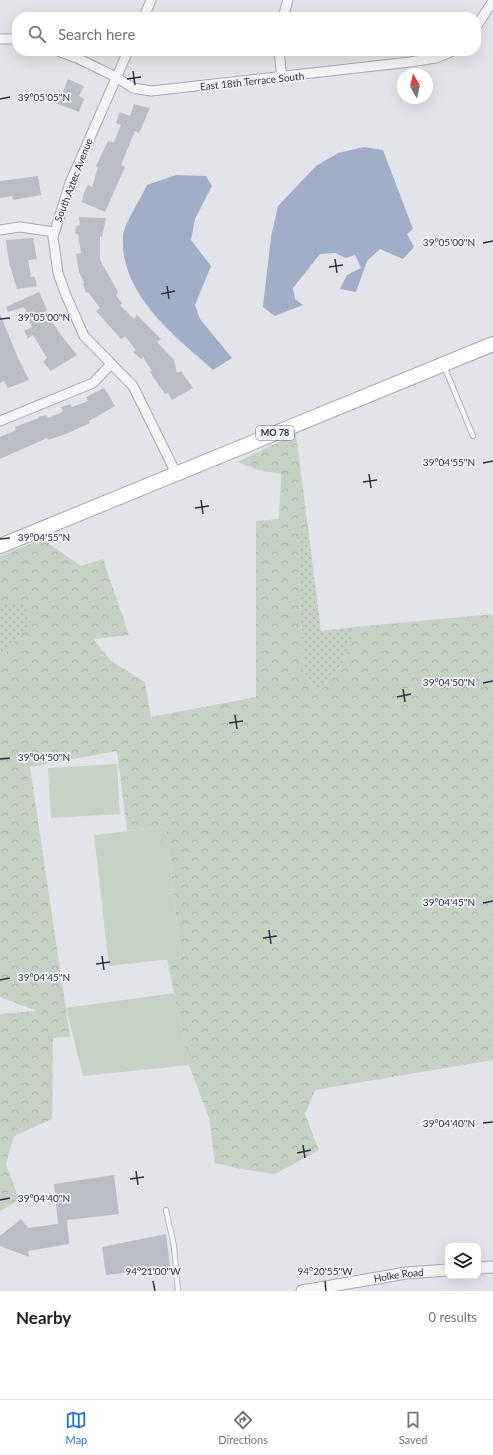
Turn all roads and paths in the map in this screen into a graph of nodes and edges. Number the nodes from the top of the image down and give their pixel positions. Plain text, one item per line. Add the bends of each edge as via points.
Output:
1 (151, 0) edge
2 (288, 0) edge
3 (493, 3) edge
4 (146, 12) edge
5 (284, 12) edge
6 (481, 20) edge
7 (0, 39) edge
8 (12, 40) edge
9 (72, 56) edge
10 (126, 56) edge
11 (280, 56) edge
12 (441, 56) edge
13 (116, 77) junction
14 (282, 78) junction
15 (0, 230) edge
16 (54, 232) junction
17 (493, 344) edge
18 (112, 364) junction
19 (443, 364) junction
20 (0, 421) edge
21 (473, 436) dead end
22 (176, 473) junction
23 (0, 546) edge
24 (166, 1210) dead end
25 (493, 1267) edge
26 (481, 1268) edge
27 (445, 1270) edge
28 (178, 1291) edge
29 (302, 1291) edge

1 - 4 street
2 - 5 street
3 - 6 street
7 - 8 street
9 - 13 street, East 18th Terrace South
10 - 13 street, South Aztec Avenue
11 - 14 street
12 - 14 street, East 18th Terrace South
13 - 14 street, East 18th Terrace South via 133,88 151,91
13 - 16 street, South Aztec Avenue via 70,183
15 - 16 street via 20,227
16 - 18 street, South Aztec Avenue via 58,273 65,293 84,336
17 - 19 main road, MO 78
18 - 20 street via 93,383
18 - 22 street, South Aztec Avenue via 133,386
19 - 21 lane
19 - 22 main road, MO 78
22 - 23 main road, MO 78
24 - 28 lane via 174,1246
25 - 26 street
27 - 29 street, Holke Road via 406,1273

